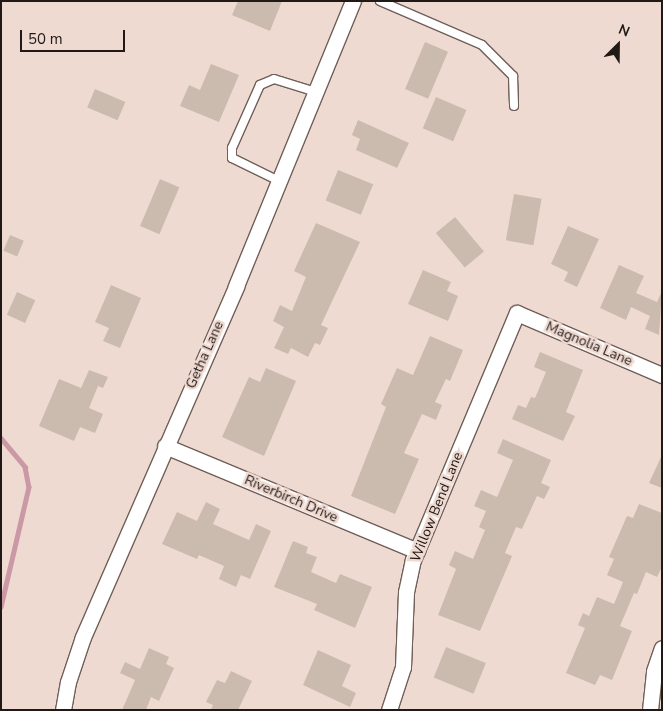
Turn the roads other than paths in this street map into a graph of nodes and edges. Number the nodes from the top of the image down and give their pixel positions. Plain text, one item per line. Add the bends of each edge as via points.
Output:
1 (353, 1) edge
2 (380, 1) edge
3 (316, 92) junction
4 (514, 106) dead end
5 (279, 181) junction
6 (517, 313) joint
7 (662, 375) edge
8 (165, 446) junction
9 (417, 551) junction
10 (662, 648) edge
11 (63, 710) edge
12 (388, 710) edge
13 (650, 710) edge

1 - 3 street, Getha Lane
2 - 4 lane via 482,45 513,76
3 - 5 street, Getha Lane
3 - 5 lane via 274,79 260,85 232,148 232,158
5 - 8 street, Getha Lane
6 - 7 street, Magnolia Lane
6 - 9 street, Willow Bend Lane
8 - 9 street, Riverbirch Drive
8 - 11 street, Getha Lane via 83,637 68,682
9 - 12 street, Willow Bend Lane via 406,592 403,667
10 - 13 street via 652,681

